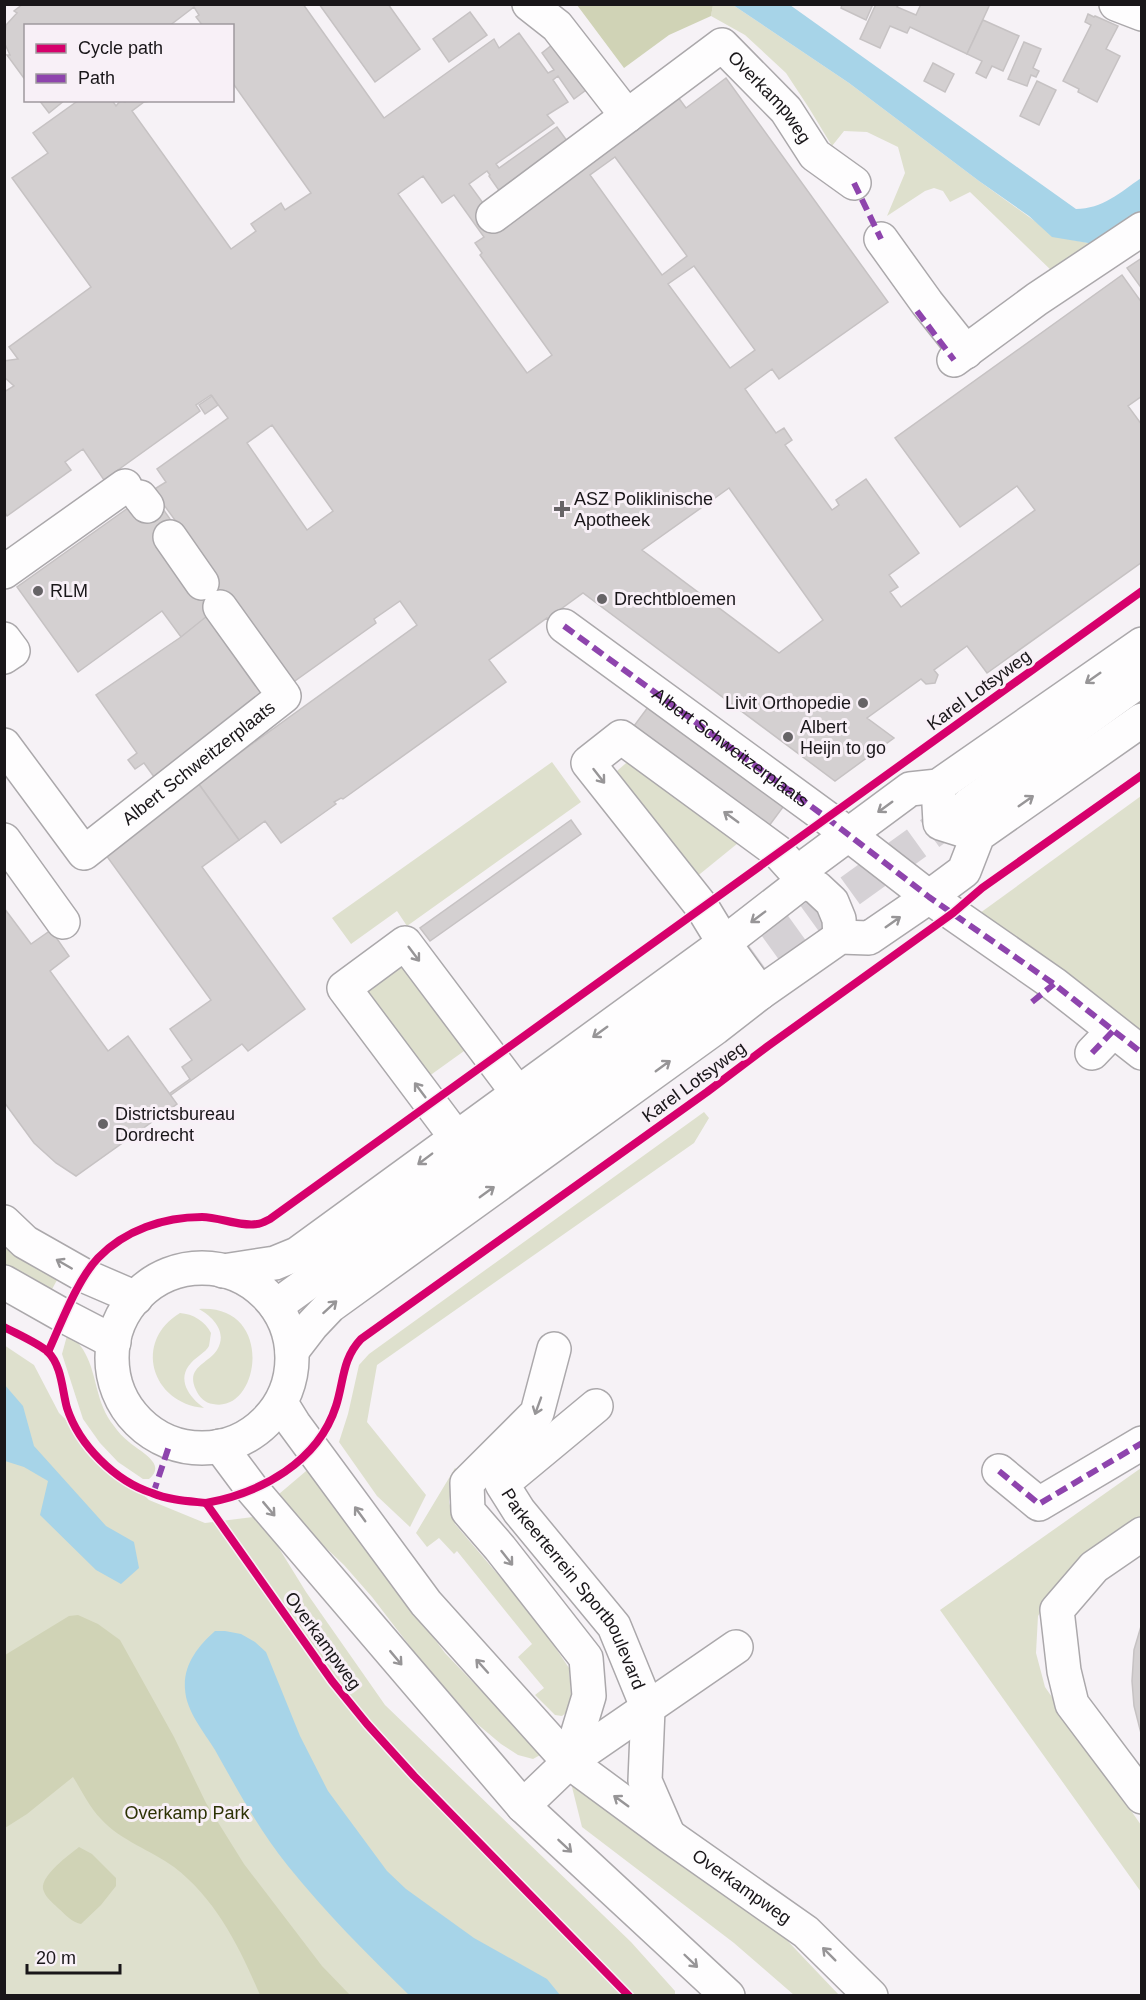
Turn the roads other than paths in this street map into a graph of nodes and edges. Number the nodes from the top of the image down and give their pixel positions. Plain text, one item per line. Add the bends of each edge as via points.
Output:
1 (529, 4) edge
2 (1116, 4) edge
3 (1142, 14) edge
4 (627, 116) junction
5 (854, 183) dead end
6 (493, 216) dead end
7 (1142, 229) edge
8 (880, 239) dead end
9 (137, 496) dead end
10 (170, 537) dead end
11 (4, 572) edge
12 (564, 626) dead end
13 (4, 639) edge
14 (1142, 644) edge
15 (4, 657) edge
16 (1142, 679) edge
17 (1142, 720) edge
18 (4, 746) edge
19 (938, 786) junction
20 (973, 820) junction
21 (848, 835) junction
22 (4, 840) edge
23 (804, 882) junction
24 (941, 905) junction
25 (63, 922) dead end
26 (840, 937) junction
27 (724, 943) junction
28 (730, 977) tunnel mouth
29 (760, 993) junction
30 (1142, 1053) edge
31 (517, 1092) junction
32 (455, 1136) junction
33 (4, 1222) edge
34 (223, 1271) junction
35 (4, 1282) edge
36 (136, 1298) junction
37 (276, 1306) junction
38 (114, 1342) junction
39 (554, 1350) dead end
40 (292, 1352) junction
41 (281, 1403) junction
42 (596, 1406) dead end
43 (1142, 1443) edge
44 (220, 1446) junction
45 (999, 1471) dead end
46 (1142, 1534) edge
47 (736, 1647) dead end
48 (648, 1709) junction
49 (569, 1762) junction
50 (1142, 1797) edge
51 (523, 1806) junction
52 (668, 1835) junction
53 (728, 1995) edge
54 (871, 1995) edge

1 - 4 street via 557,26
2 - 3 street
4 - 5 street, Overkampweg via 722,45 786,110 815,154
4 - 6 street
7 - 8 street via 960,356 922,307
9 - 11 street
10 - 18 street, Albert Schweitzerplaats via 284,696 84,853
12 - 21 street, Albert Schweitzerplaats
13 - 15 street via 13,651
14 -> 19 street
16 - 20 street
20 -> 17 street
19 - 20 street via 940,823
19 -> 21 street via 910,789
20 - 24 street via 964,871
21 - 23 street via 810,862
21 - 24 street, Albert Schweitzerplaats
22 - 25 street
23 - 26 street via 832,902 839,919
23 -> 27 street
23 -> 27 street via 778,852 621,737 588,763 702,907
26 -> 24 street via 870,938
24 - 30 street, Albert Schweitzerplaats via 1103,1042
26 - 29 street, Karel Lotsyweg
27 - 29 street
27 -> 31 street
28 - 37 street
40 -> 29 street, Karel Lotsyweg via 330,1306
31 - 32 street
32 -> 31 street via 344,988 405,943
32 -> 34 street via 297,1254 275,1263
36 -> 33 street via 85,1276 25,1242
34 - 36 street via 175,1273 154,1282
34 - 37 street via 252,1284
35 - 38 street
36 - 38 street via 125,1311
37 - 40 street via 290,1335
38 - 44 street via 113,1370 120,1396 146,1429 170,1443 195,1448
39 -> 49 street, Parkeerterrein Sportboulevard via 537,1413 467,1483 468,1511 586,1658 589,1696
40 - 41 street via 290,1378
41 - 44 street via 249,1435
49 -> 41 street, Overkampweg via 426,1603
42 - 48 street, Parkeerterrein Sportboulevard via 502,1484 519,1511 614,1626
43 - 45 street via 1040,1504
44 -> 51 street via 252,1489
46 - 50 street via 1094,1567 1056,1610 1072,1704
47 - 48 street, Parkeerterrein Sportboulevard
48 - 49 street, Parkeerterrein Sportboulevard
48 - 52 street, Parkeerterrein Sportboulevard via 645,1781
49 - 51 street, Parkeerterrein Sportboulevard
52 -> 49 street, Overkampweg
51 -> 53 street
54 -> 52 street, Overkampweg via 806,1932

